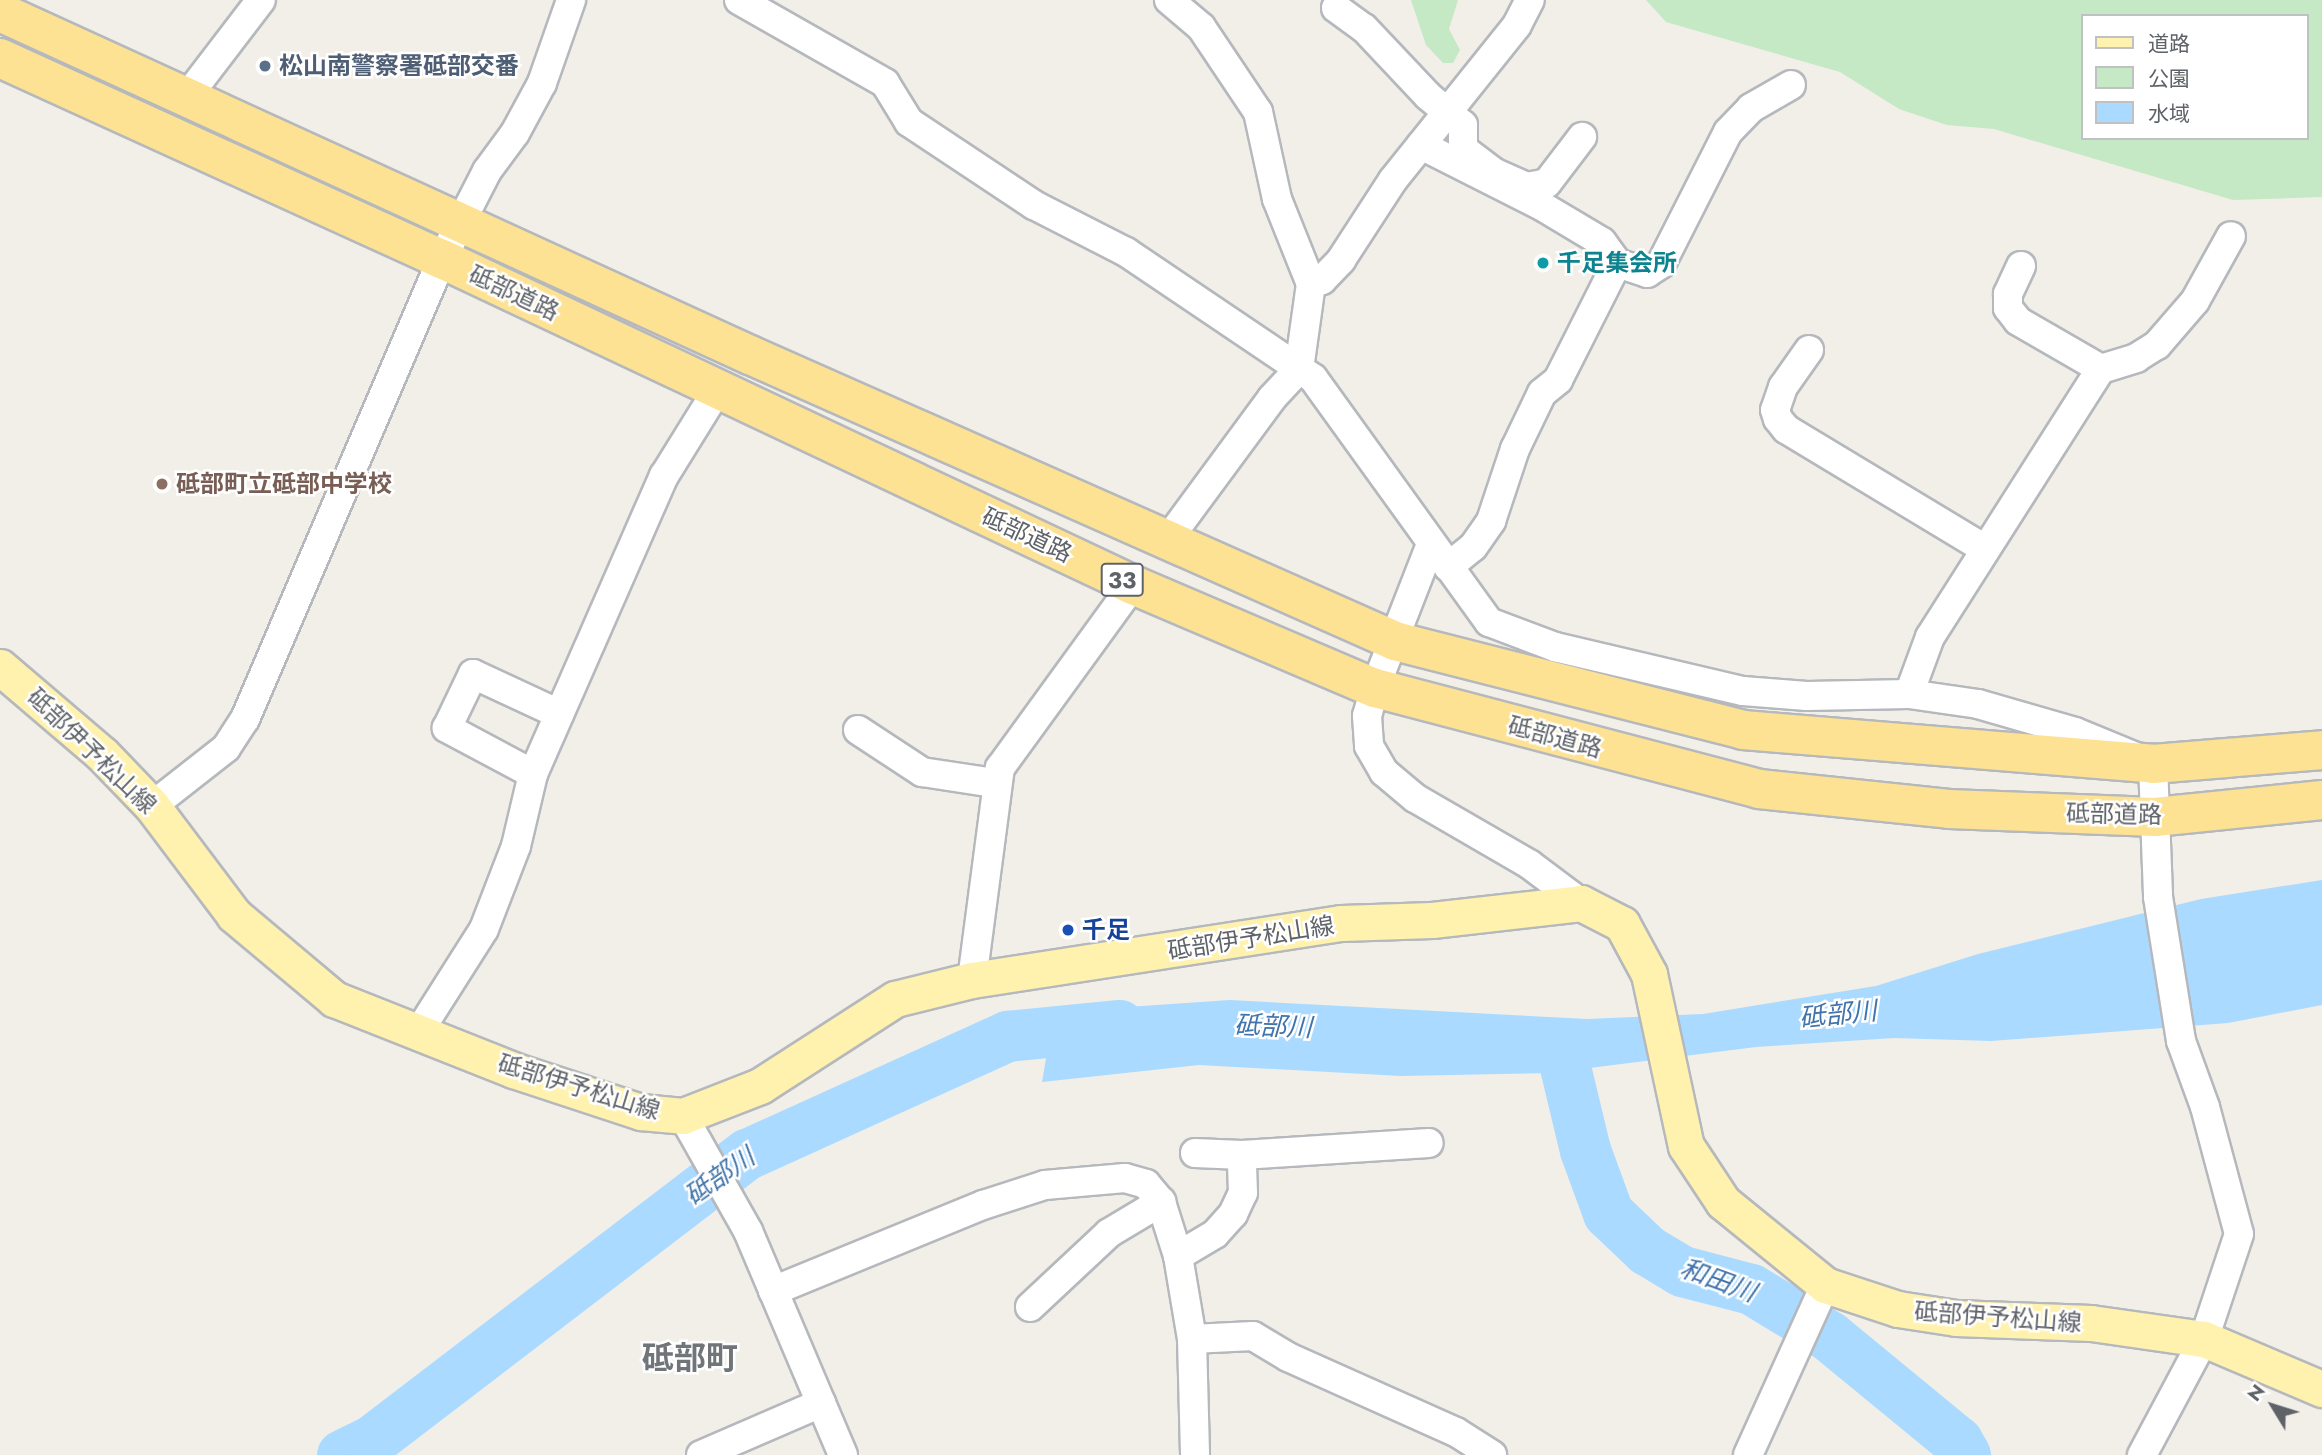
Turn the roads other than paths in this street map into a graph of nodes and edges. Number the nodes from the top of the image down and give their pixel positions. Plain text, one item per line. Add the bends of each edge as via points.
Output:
1 (261, 0) edge
2 (571, 0) edge
3 (739, 0) edge
4 (1169, 0) edge
5 (1530, 0) edge
6 (1336, 8) dead end
7 (0, 12) edge
8 (0, 58) edge
9 (1791, 85) dead end
10 (186, 98) junction
11 (1447, 113) junction
12 (1582, 137) dead end
13 (1421, 145) junction
14 (459, 224) junction
15 (2231, 236) dead end
16 (442, 258) junction
17 (1617, 263) junction
18 (2021, 266) dead end
19 (1311, 284) junction
20 (1809, 350) dead end
21 (1299, 369) junction
22 (2101, 369) junction
23 (718, 389) junction
24 (1166, 542) junction
25 (1431, 544) junction
26 (1983, 548) junction
27 (1448, 567) junction
28 (1133, 585) junction
29 (1395, 641) junction
30 (0, 667) edge
31 (1375, 688) junction
32 (1909, 694) junction
33 (559, 715) junction
34 (858, 730) dead end
35 (2322, 750) edge
36 (2153, 764) junction
37 (533, 774) junction
38 (995, 783) junction
39 (2322, 800) edge
40 (152, 806) junction
41 (2155, 817) junction
42 (1581, 903) junction
43 (972, 980) junction
44 (418, 1033) junction
45 (683, 1116) junction
46 (1429, 1143) dead end
47 (1195, 1153) dead end
48 (1241, 1156) junction
49 (1161, 1202) junction
50 (1178, 1256) junction
51 (774, 1291) junction
52 (1822, 1292) junction
53 (1030, 1307) dead end
54 (1192, 1339) junction
55 (2204, 1339) junction
56 (2322, 1389) edge
57 (821, 1404) junction
58 (701, 1455) edge
59 (843, 1455) edge
60 (1195, 1455) edge
61 (1492, 1455) edge
62 (1748, 1455) edge
63 (2142, 1455) edge

1 - 10 street
2 - 14 street via 542,83
3 - 21 street via 885,83 909,122 1034,205 1126,252
4 - 19 street via 1201,27 1258,112 1277,199
5 - 11 street via 1517,25
6 - 11 street via 1364,28
7 - 10 highway, 砥部道路 / 33
8 - 16 highway, 砥部道路 / 33
9 - 17 street via 1751,108 1728,132 1661,264 1647,273
10 - 14 highway, 砥部道路 / 33
11 - 12 street via 1463,125 1463,149 1493,172 1527,187 1547,183
11 - 13 street
13 - 17 street via 1602,242
13 - 19 street via 1340,260 1322,280
14 - 16 street
14 - 24 highway, 砥部道路 / 33
15 - 22 street via 2195,301 2157,345 2136,358
16 - 23 highway, 砥部道路 / 33
16 - 40 street via 245,719 226,748
17 - 27 street via 1558,380 1542,393 1491,521 1472,547
18 - 22 street via 2008,293 2008,308 2018,321
19 - 21 street
20 - 26 street via 1783,387 1775,410 1777,419
21 - 24 street via 1272,398
21 - 25 street via 1313,378
22 - 26 street
23 - 28 highway, 砥部道路 / 33
23 - 33 street via 664,477
24 - 29 highway, 砥部道路 / 33
25 - 27 street
25 - 29 street
26 - 32 street via 1930,637
27 - 32 street via 1489,622 1555,647 1743,691 1807,696
28 - 31 highway, 砥部道路 / 33
28 - 38 street via 1000,768
29 - 31 street
29 - 36 highway, 砥部道路 / 33 via 1743,730
30 - 40 main road, 砥部伊予松山線 via 63,718
31 - 41 highway, 砥部道路 / 33 via 1759,789 1949,809
31 - 42 street via 1367,716 1369,746 1384,772 1415,797 1529,864
32 - 36 street via 1978,704 2075,732
33 - 37 street
33 - 37 street via 473,674 446,728
34 - 38 street via 922,772
35 - 36 highway, 砥部道路 / 33
36 - 41 street
37 - 44 street via 516,846 484,929
38 - 43 street
39 - 41 highway, 砥部道路 / 33
40 - 44 main road, 砥部伊予松山線 via 234,915 278,955 334,999
41 - 55 street via 2158,897 2181,1041 2206,1107 2239,1234
42 - 43 main road, 砥部伊予松山線 via 1432,919 1341,923
42 - 52 main road, 砥部伊予松山線 via 1622,924 1649,974 1686,1146 1723,1202
43 - 45 main road, 砥部伊予松山線 via 895,999 760,1087
44 - 45 main road, 砥部伊予松山線 via 641,1112
45 - 51 street via 748,1231
46 - 48 street
47 - 48 street
48 - 50 street via 1242,1193 1233,1214 1214,1234
49 - 50 street
49 - 51 street via 1146,1184 1125,1178 1045,1185 983,1205
49 - 53 street via 1109,1233
50 - 54 street
51 - 57 street
52 - 55 main road, 砥部伊予松山線 via 1956,1318 2091,1324
52 - 62 street
54 - 60 street
54 - 61 street via 1254,1336 1288,1357 1456,1432
55 - 56 main road, 砥部伊予松山線
55 - 63 street
57 - 58 street
57 - 59 street

